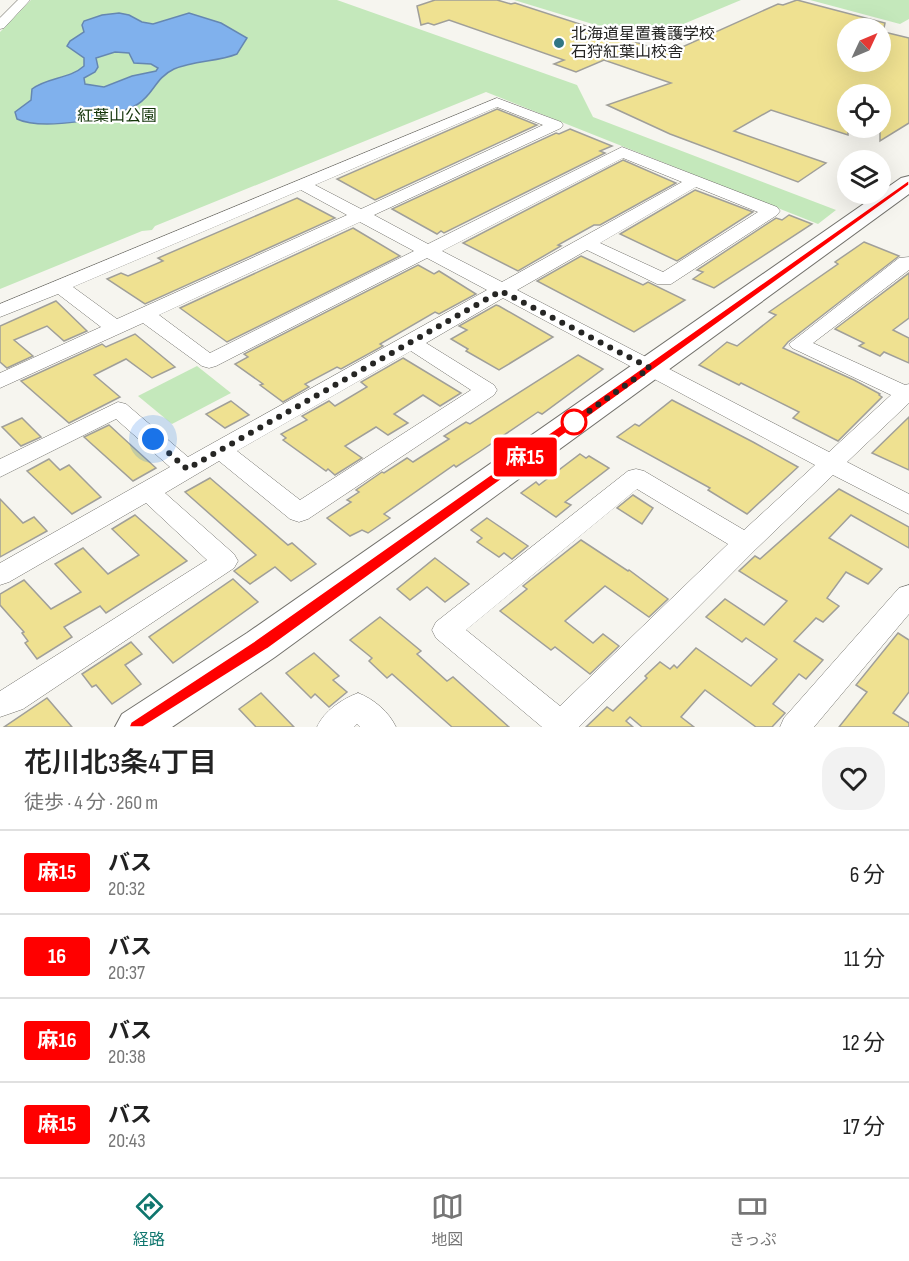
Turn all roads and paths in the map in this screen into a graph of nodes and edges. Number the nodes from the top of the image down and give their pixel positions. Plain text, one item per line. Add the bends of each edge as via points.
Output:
1 (24, 0) edge
2 (0, 25) edge
3 (695, 181) junction
4 (909, 183) edge
5 (301, 184) junction
6 (359, 216) junction
7 (586, 243) junction
8 (427, 252) junction
9 (909, 264) edge
10 (60, 286) junction
11 (501, 291) junction
12 (0, 311) edge
13 (144, 314) junction
14 (116, 328) junction
15 (411, 342) junction
16 (650, 368) junction
17 (0, 381) edge
18 (907, 392) edge
19 (220, 450) junction
20 (832, 465) junction
21 (0, 469) edge
22 (187, 469) junction
23 (148, 491) junction
24 (909, 505) edge
25 (746, 543) junction
26 (0, 575) edge
27 (909, 595) edge
28 (0, 704) edge
29 (562, 725) edge
30 (137, 727) edge
31 (332, 727) edge
32 (381, 727) edge
33 (795, 727) edge

1 - 2 street
3 - 7 street
3 - 7 street via 771,211 663,280
3 - 8 street via 622,153
4 - 16 street
5 - 6 street
5 - 6 street via 497,102 556,125
5 - 10 street
6 - 8 street
6 - 13 street
7 - 11 street
8 - 11 street
8 - 13 street via 209,362
9 - 18 street via 905,262 799,344
10 - 12 street
10 - 14 street
11 - 15 street
11 - 16 street
13 - 14 street
14 - 17 street
15 - 19 street
15 - 19 street via 486,390 299,513
16 - 20 street
16 - 30 street via 261,645
18 - 20 street
19 - 22 street
20 - 24 street
20 - 25 street
21 - 22 street via 118,409
22 - 23 street
23 - 26 street
23 - 28 street via 225,561 12,700
25 - 29 street
25 - 29 street via 636,477 446,630
27 - 33 street
31 - 32 street via 358,706

